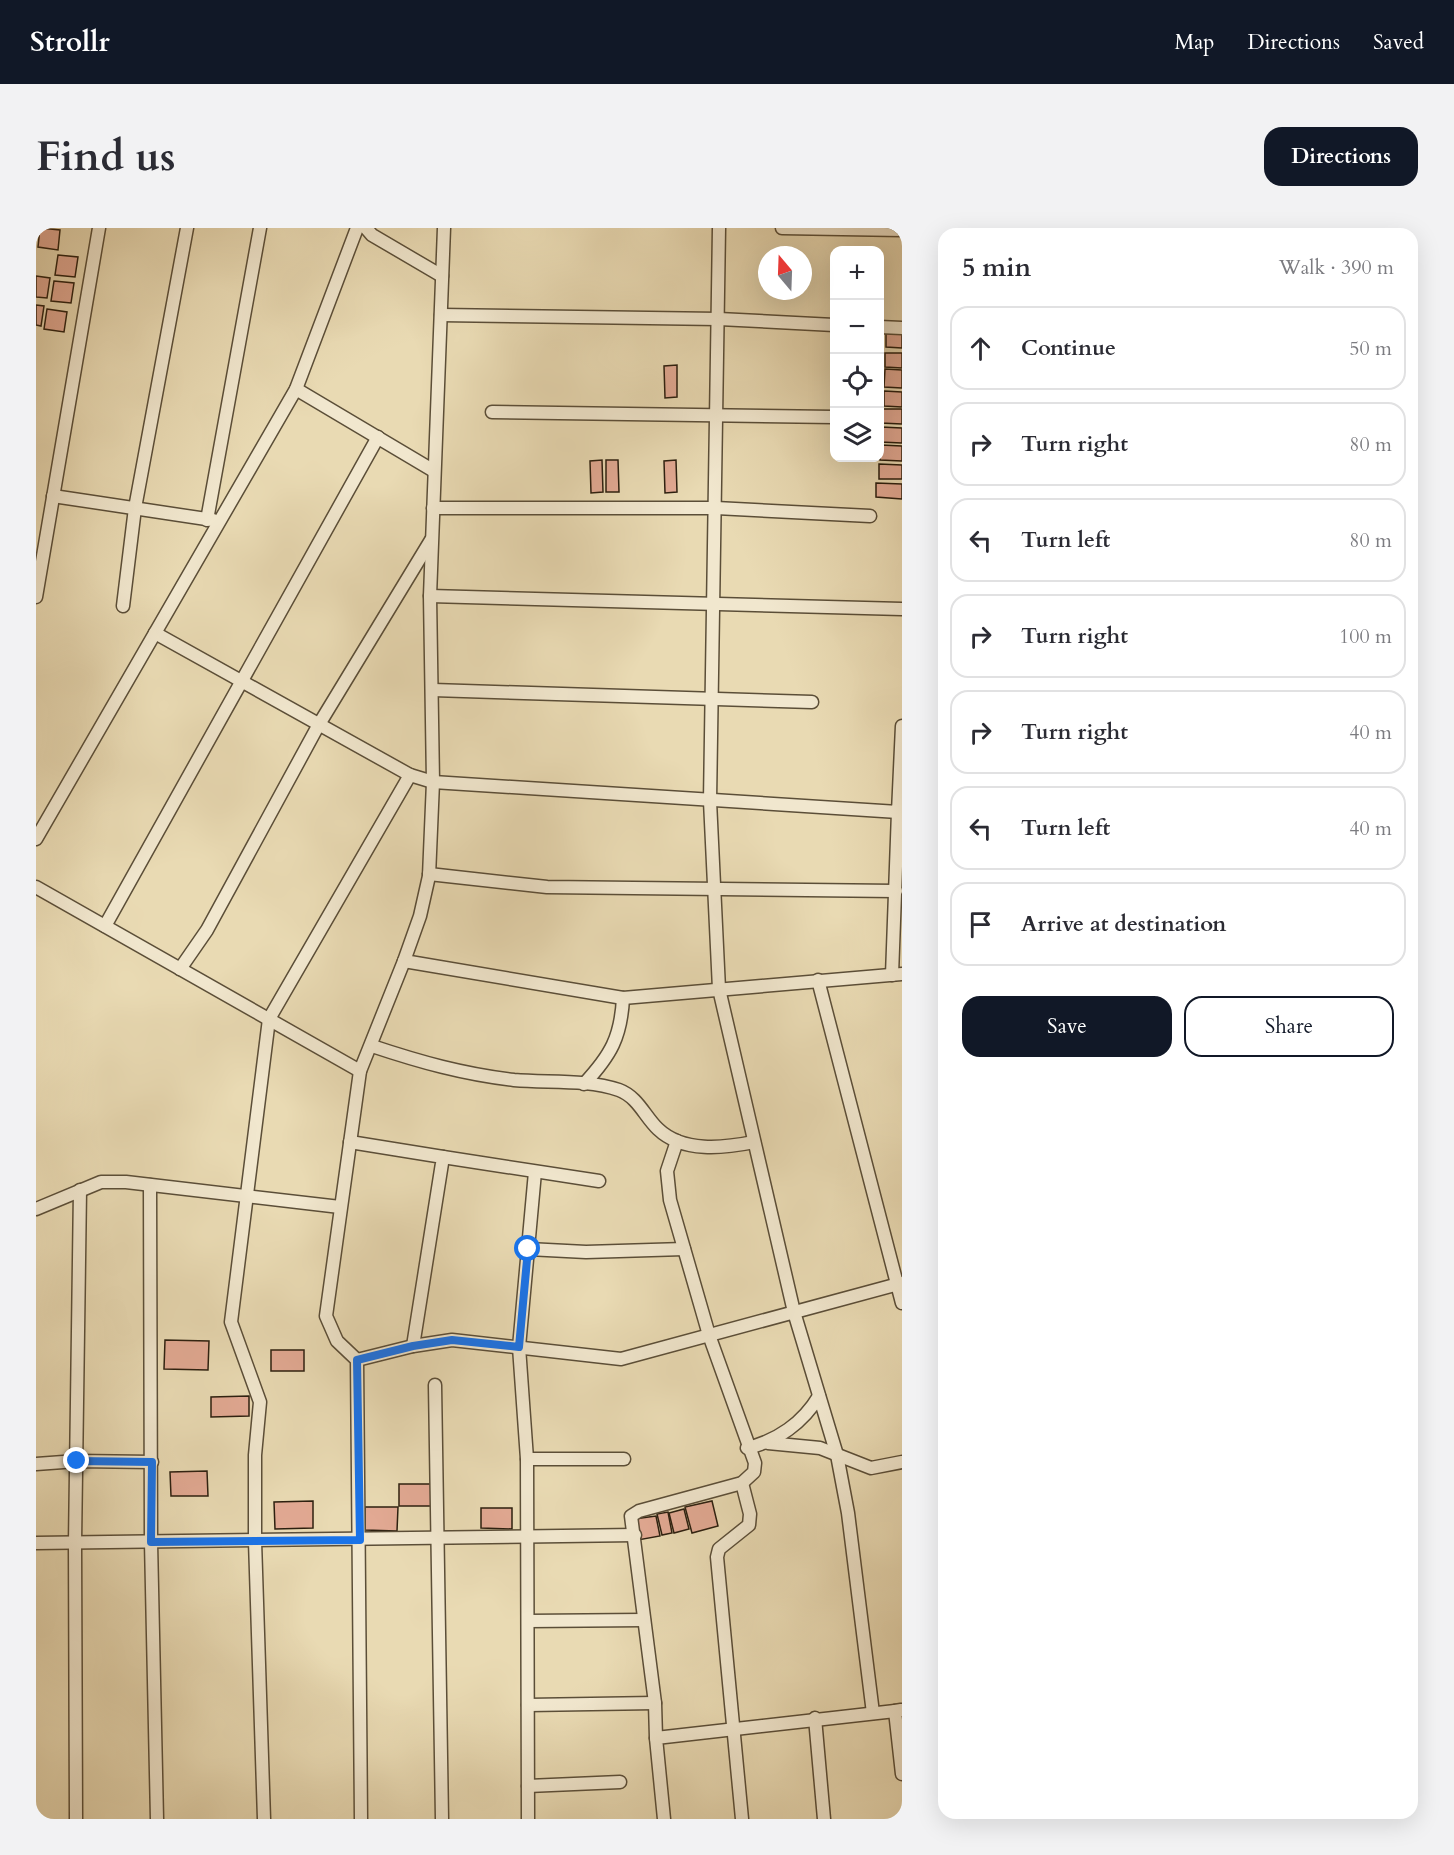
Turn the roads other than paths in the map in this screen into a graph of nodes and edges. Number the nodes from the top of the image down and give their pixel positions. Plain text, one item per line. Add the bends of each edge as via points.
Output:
1 (99, 228) edge
2 (187, 228) edge
3 (260, 228) edge
4 (357, 228) edge
5 (366, 228) edge
6 (444, 228) edge
7 (719, 228) edge
8 (782, 228) edge
9 (902, 230) edge
10 (442, 276) junction
11 (441, 315) junction
12 (719, 319) junction
13 (830, 325) edge
14 (884, 327) edge
15 (902, 328) edge
16 (296, 389) junction
17 (492, 412) dead end
18 (717, 415) junction
19 (830, 417) edge
20 (378, 437) junction
21 (434, 471) junction
22 (53, 496) junction
23 (135, 508) junction
24 (432, 508) junction
25 (716, 508) junction
26 (870, 516) dead end
27 (207, 520) junction
28 (220, 521) junction
29 (432, 539) junction
30 (430, 596) junction
31 (36, 597) edge
32 (714, 605) junction
33 (123, 606) dead end
34 (902, 609) edge
35 (155, 633) junction
36 (241, 681) junction
37 (433, 690) junction
38 (712, 700) junction
39 (812, 702) dead end
40 (318, 726) junction
41 (902, 726) edge
42 (410, 775) junction
43 (433, 782) junction
44 (710, 801) junction
45 (898, 812) junction
46 (36, 839) edge
47 (429, 874) junction
48 (36, 887) edge
49 (714, 891) junction
50 (896, 891) junction
51 (105, 926) junction
52 (404, 962) junction
53 (180, 969) junction
54 (897, 974) edge
55 (818, 980) junction
56 (719, 989) junction
57 (623, 998) junction
58 (269, 1019) junction
59 (372, 1046) junction
60 (360, 1071) junction
61 (584, 1084) junction
62 (676, 1140) junction
63 (350, 1142) junction
64 (754, 1142) junction
65 (443, 1157) junction
66 (535, 1172) junction
67 (599, 1181) dead end
68 (150, 1185) junction
69 (80, 1190) junction
70 (247, 1196) junction
71 (340, 1208) junction
72 (36, 1209) edge
73 (528, 1249) junction
74 (684, 1249) junction
75 (900, 1284) edge
76 (902, 1303) edge
77 (794, 1312) junction
78 (708, 1335) junction
79 (413, 1346) junction
80 (519, 1347) junction
81 (357, 1360) junction
82 (435, 1385) dead end
83 (819, 1396) junction
84 (768, 1443) junction
85 (747, 1448) junction
86 (837, 1455) junction
87 (624, 1459) dead end
88 (527, 1460) junction
89 (77, 1461) junction
90 (152, 1462) junction
91 (902, 1462) edge
92 (36, 1464) edge
93 (742, 1483) junction
94 (635, 1535) junction
95 (527, 1538) junction
96 (439, 1539) junction
97 (360, 1540) junction
98 (255, 1541) junction
99 (151, 1542) junction
100 (36, 1543) edge
101 (75, 1543) junction
102 (644, 1620) junction
103 (528, 1622) junction
104 (655, 1703) junction
105 (528, 1705) junction
106 (899, 1711) edge
107 (873, 1713) junction
108 (815, 1718) junction
109 (732, 1729) junction
110 (656, 1738) junction
111 (902, 1774) edge
112 (620, 1782) dead end
113 (528, 1786) junction
114 (76, 1819) edge
115 (157, 1819) edge
116 (264, 1819) edge
117 (361, 1819) edge
118 (442, 1819) edge
119 (528, 1819) edge
120 (663, 1819) edge
121 (742, 1819) edge
122 (824, 1819) edge

1 - 22 street
2 - 23 street
3 - 27 street
4 - 16 street
5 - 10 street via 372,236
6 - 10 street
7 - 12 street
8 - 9 street
10 - 11 street
11 - 12 street
11 - 21 street
12 - 13 street
12 - 18 street
14 - 15 street
16 - 20 street
16 - 28 street
17 - 18 street
18 - 19 street
18 - 25 street
20 - 21 street
20 - 36 street
21 - 24 street
22 - 23 street
22 - 31 street
23 - 27 street
23 - 33 street
24 - 25 street
24 - 29 street
25 - 26 street
25 - 32 street
27 - 28 street
28 - 35 street
29 - 30 street
29 - 40 street
30 - 32 street
30 - 37 street
32 - 34 street
32 - 38 street
35 - 36 street
35 - 46 street
36 - 40 street
36 - 51 street
37 - 38 street
37 - 43 street
38 - 39 street
38 - 44 street
40 - 42 street
40 - 53 street via 207,930
41 - 45 street
42 - 43 street
42 - 58 street
43 - 44 street
43 - 47 street
44 - 45 street
44 - 49 street
45 - 50 street
47 - 49 street via 547,887
47 - 52 street
48 - 51 street
49 - 50 street
49 - 56 street
50 - 54 street
51 - 53 street
52 - 57 street
52 - 59 street
53 - 58 street
54 - 55 street
55 - 56 street
55 - 75 street
56 - 57 street
56 - 64 street
57 - 61 street via 613,1049
58 - 60 street
58 - 70 street
59 - 60 street
59 - 61 street via 439,1068 514,1080
60 - 63 street
61 - 62 street via 620,1091 658,1130
62 - 64 street via 724,1148
62 - 74 street via 667,1171 670,1200
63 - 65 street
63 - 71 street
64 - 77 street
65 - 66 street
65 - 79 street
66 - 67 street
66 - 73 street
68 - 69 street via 101,1182
68 - 70 street
68 - 90 street
69 - 72 street
69 - 89 street
70 - 71 street
70 - 98 street via 231,1322 260,1402 255,1455
71 - 81 street via 326,1316 338,1341
73 - 74 street
73 - 80 street
74 - 78 street
75 - 76 street
75 - 77 street
77 - 78 street
77 - 83 street
78 - 80 street via 621,1359
78 - 85 street
79 - 80 street via 452,1340
79 - 81 street
80 - 88 street
81 - 97 street
82 - 96 street
83 - 84 street via 811,1409
83 - 86 street
84 - 85 street
84 - 86 street via 792,1443
85 - 93 street via 755,1463 754,1472
86 - 91 street via 871,1468
86 - 107 street
87 - 88 street
88 - 95 street
89 - 90 street
89 - 92 street
89 - 101 street
90 - 99 street
93 - 94 street via 633,1513
93 - 109 street via 749,1525 719,1549 717,1557
94 - 95 street
94 - 102 street
95 - 96 street
95 - 103 street
96 - 97 street
96 - 118 street
97 - 98 street
97 - 117 street
98 - 99 street
98 - 116 street
99 - 101 street
99 - 115 street
100 - 101 street
101 - 114 street
102 - 103 street
102 - 104 street
103 - 105 street
104 - 105 street
104 - 110 street
105 - 113 street
106 - 107 street
106 - 111 street
107 - 108 street
108 - 109 street
108 - 122 street
109 - 110 street
109 - 121 street
110 - 120 street
112 - 113 street
113 - 119 street

